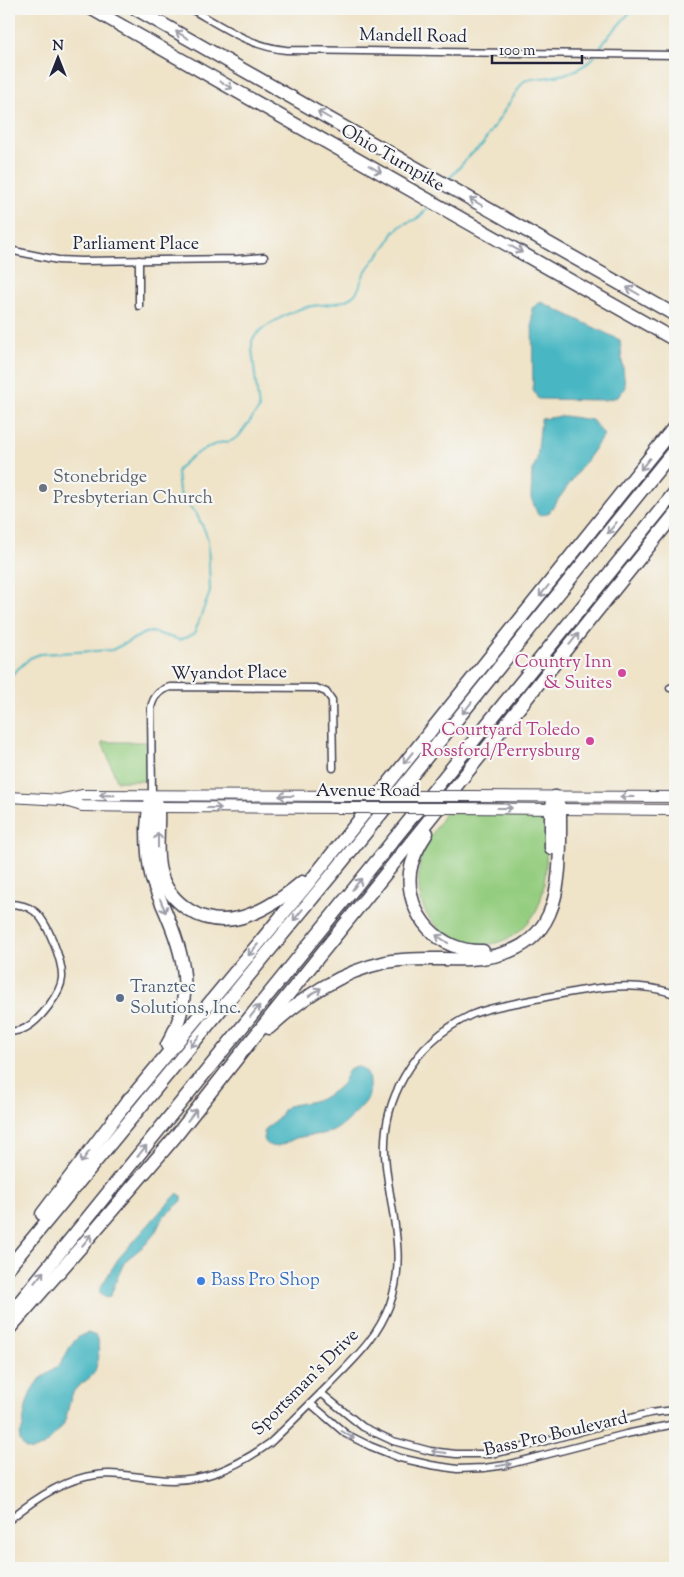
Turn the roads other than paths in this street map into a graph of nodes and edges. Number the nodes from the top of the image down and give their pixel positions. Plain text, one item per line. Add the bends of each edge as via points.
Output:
1 (92, 9) edge
2 (136, 9) edge
3 (191, 9) edge
4 (675, 55) edge
5 (9, 250) edge
6 (264, 257) dead end
7 (139, 260) junction
8 (140, 306) dead end
9 (675, 315) edge
10 (675, 340) edge
11 (675, 426) edge
12 (675, 449) edge
13 (675, 492) edge
14 (675, 514) edge
15 (333, 768) dead end
16 (467, 773) junction
17 (9, 797) edge
18 (675, 797) edge
19 (153, 804) junction
20 (555, 804) junction
21 (675, 810) edge
22 (328, 858) junction
23 (9, 904) edge
24 (675, 994) edge
25 (9, 1032) edge
26 (238, 1057) junction
27 (125, 1105) junction
28 (9, 1257) edge
29 (9, 1267) edge
30 (9, 1315) edge
31 (9, 1329) edge
32 (321, 1393) junction
33 (311, 1404) junction
34 (675, 1410) edge
35 (675, 1424) edge
36 (9, 1520) edge

1 -> 10 highway, Ohio Turnpike
9 -> 2 highway, Ohio Turnpike
3 - 4 street, Mandell Road via 246,39 278,50
5 - 7 street, Parliament Place via 58,260
6 - 7 street, Parliament Place
7 - 8 street
11 -> 22 highway
12 -> 29 highway via 334,872
30 -> 13 highway
16 -> 14 highway
15 - 19 street, Wyandot Place via 332,700 322,690 170,688 158,694 151,708
20 -> 16 highway via 550,884 544,910 534,926 513,943 496,949 471,950 453,946 430,931 419,916 412,899 410,872 421,842
16 - 26 highway
17 - 19 main road, Avenue Road via 62,800 83,795
18 -> 20 main road, Avenue Road
19 -> 20 main road, Avenue Road, bridge via 344,808
20 -> 19 main road, Avenue Road, bridge via 468,796 352,796
22 -> 19 highway via 292,890 254,914 227,920 200,916 178,901 163,879
19 -> 27 highway via 147,835 149,867 180,952 185,992 179,1019 168,1044
20 - 21 main road, Avenue Road
26 -> 20 highway via 305,998 352,972 405,960 488,957 514,949 530,939 548,918 555,902 558,884
22 -> 27 highway
23 - 25 street via 24,905 40,917 62,976 58,991 39,1018 24,1029
24 - 32 street, Sportsman's Drive via 647,987 595,988 494,1007 453,1025 420,1054 408,1069 392,1102 384,1151 398,1246 391,1302 371,1341
31 -> 26 highway via 175,1137
27 -> 28 highway
32 - 33 street, Sportsman's Drive
34 -> 32 street, Bass Pro Boulevard via 520,1448 490,1454 456,1454 393,1441 370,1431
33 -> 35 street, Bass Pro Boulevard via 346,1434 370,1446 400,1458 457,1469 506,1466
33 - 36 street, Sportsman's Drive via 256,1454 226,1470 179,1481 113,1475 84,1477 31,1502

